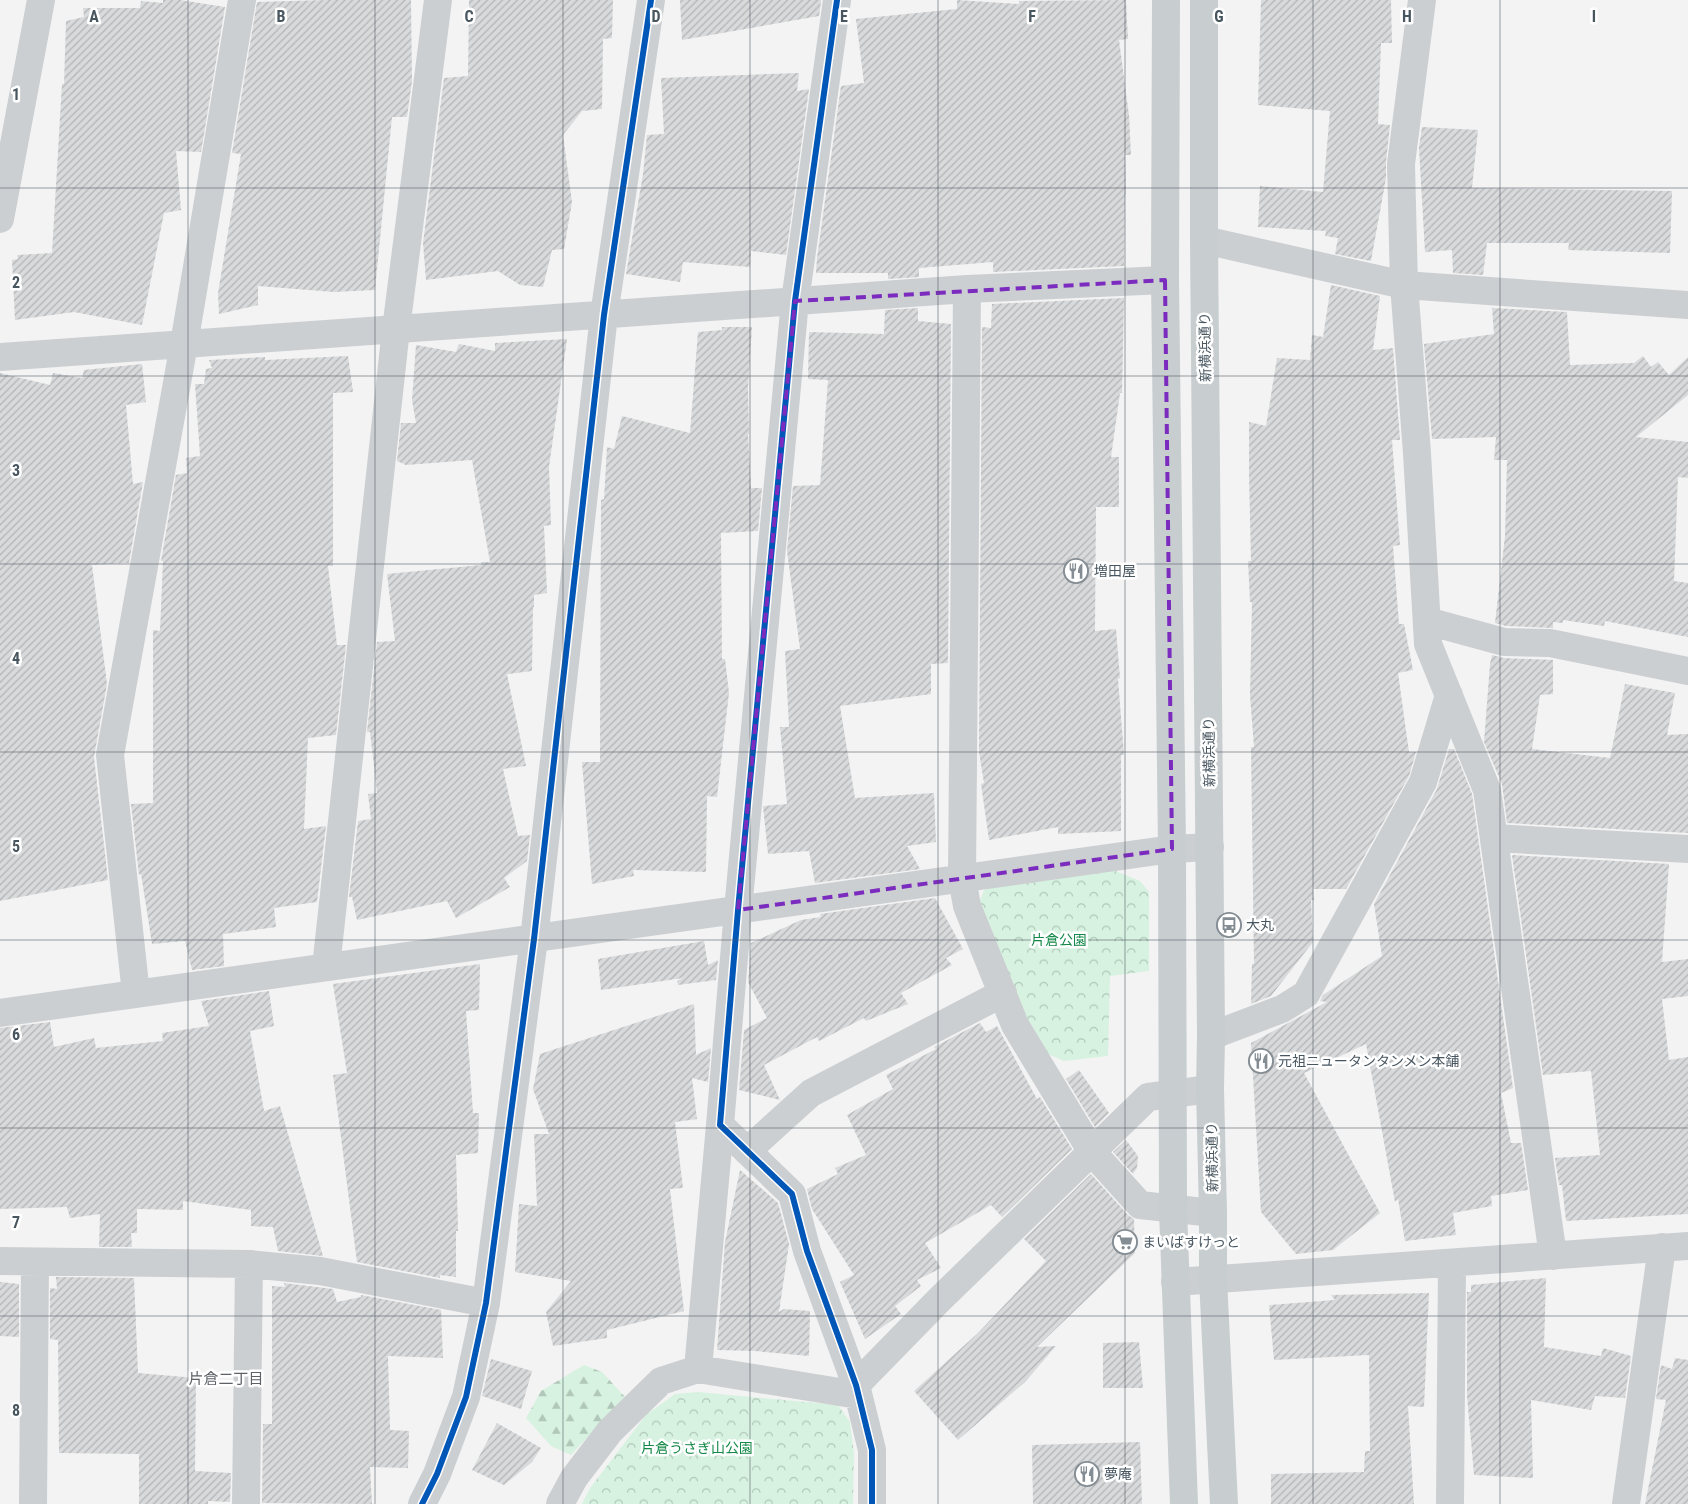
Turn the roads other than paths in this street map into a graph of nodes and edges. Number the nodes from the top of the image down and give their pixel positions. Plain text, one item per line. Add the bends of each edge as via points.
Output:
1 (41, 0) edge
2 (242, 0) edge
3 (438, 0) edge
4 (651, 0) edge
5 (836, 0) edge
6 (1166, 0) edge
7 (1204, 0) edge
8 (1422, 0) edge
9 (0, 219) edge
10 (1204, 240) junction
11 (1164, 280) junction
12 (1404, 285) junction
13 (967, 289) junction
14 (795, 301) junction
15 (1688, 305) edge
16 (604, 315) junction
17 (396, 329) junction
18 (184, 344) junction
19 (0, 357) edge
20 (1427, 620) junction
21 (1688, 672) edge
22 (1449, 695) junction
23 (1494, 838) junction
24 (1210, 847) junction
25 (1172, 849) junction
26 (1688, 849) edge
27 (962, 878) junction
28 (738, 910) junction
29 (534, 938) junction
30 (326, 968) junction
31 (1003, 993) junction
32 (136, 994) junction
33 (0, 1013) edge
34 (1211, 1036) junction
35 (1210, 1089) junction
36 (1172, 1093) junction
37 (720, 1125) junction
38 (747, 1151) junction
39 (1092, 1152) junction
40 (1172, 1210) junction
41 (1214, 1212) junction
42 (1675, 1246) edge
43 (1553, 1256) junction
44 (0, 1260) edge
45 (35, 1262) junction
46 (1452, 1263) junction
47 (249, 1264) junction
48 (1213, 1280) junction
49 (1175, 1282) junction
50 (486, 1303) junction
51 (698, 1369) junction
52 (857, 1390) junction
53 (33, 1504) edge
54 (246, 1504) edge
55 (422, 1504) edge
56 (560, 1504) edge
57 (872, 1504) edge
58 (1184, 1504) edge
59 (1224, 1504) edge
60 (1450, 1504) edge
61 (1626, 1504) edge

1 - 9 street
2 - 18 street
3 - 17 street
4 - 16 street
5 - 14 street
6 - 11 main road
7 - 10 main road, 新横浜通り
8 - 12 street via 1401,164
10 - 12 street
10 - 24 main road, 新横浜通り
11 - 13 street
11 - 25 main road
12 - 15 street
12 - 20 street
13 - 14 street
13 - 27 street
14 - 16 street
14 - 28 street
16 - 17 street
16 - 29 street
17 - 18 street
17 - 30 street
18 - 19 street
18 - 32 street via 110,755
20 - 21 street via 1504,642 1550,643
20 - 22 street via 1428,644
22 - 23 street via 1487,790
22 - 34 street via 1423,782 1306,994 1282,1009
23 - 26 street
23 - 43 street
24 - 25 street
24 - 34 main road, 新横浜通り
25 - 27 street
25 - 36 main road
27 - 28 street
27 - 31 street via 967,906
28 - 29 street
28 - 37 street
29 - 30 street
29 - 50 street
30 - 32 street
31 - 38 street via 811,1093
31 - 39 street via 1015,1025
32 - 33 street
34 - 35 main road, 新横浜通り
35 - 36 street
35 - 41 main road, 新横浜通り
36 - 39 street via 1148,1097
36 - 40 main road
37 - 38 street
37 - 51 street
38 - 52 street via 792,1194 807,1251
39 - 40 street via 1140,1205
39 - 52 street via 939,1300
40 - 41 street
40 - 49 main road
41 - 48 main road, 新横浜通り
42 - 43 street
42 - 61 street
43 - 46 street
44 - 45 street
45 - 47 street
45 - 53 street
46 - 48 street
46 - 60 street
47 - 50 street via 320,1271
47 - 54 street
48 - 49 street
48 - 59 main road, 新横浜通り
49 - 58 main road
50 - 55 street via 466,1397 438,1474
51 - 52 street
51 - 56 street via 661,1381 610,1431 574,1478
52 - 57 street via 872,1450

